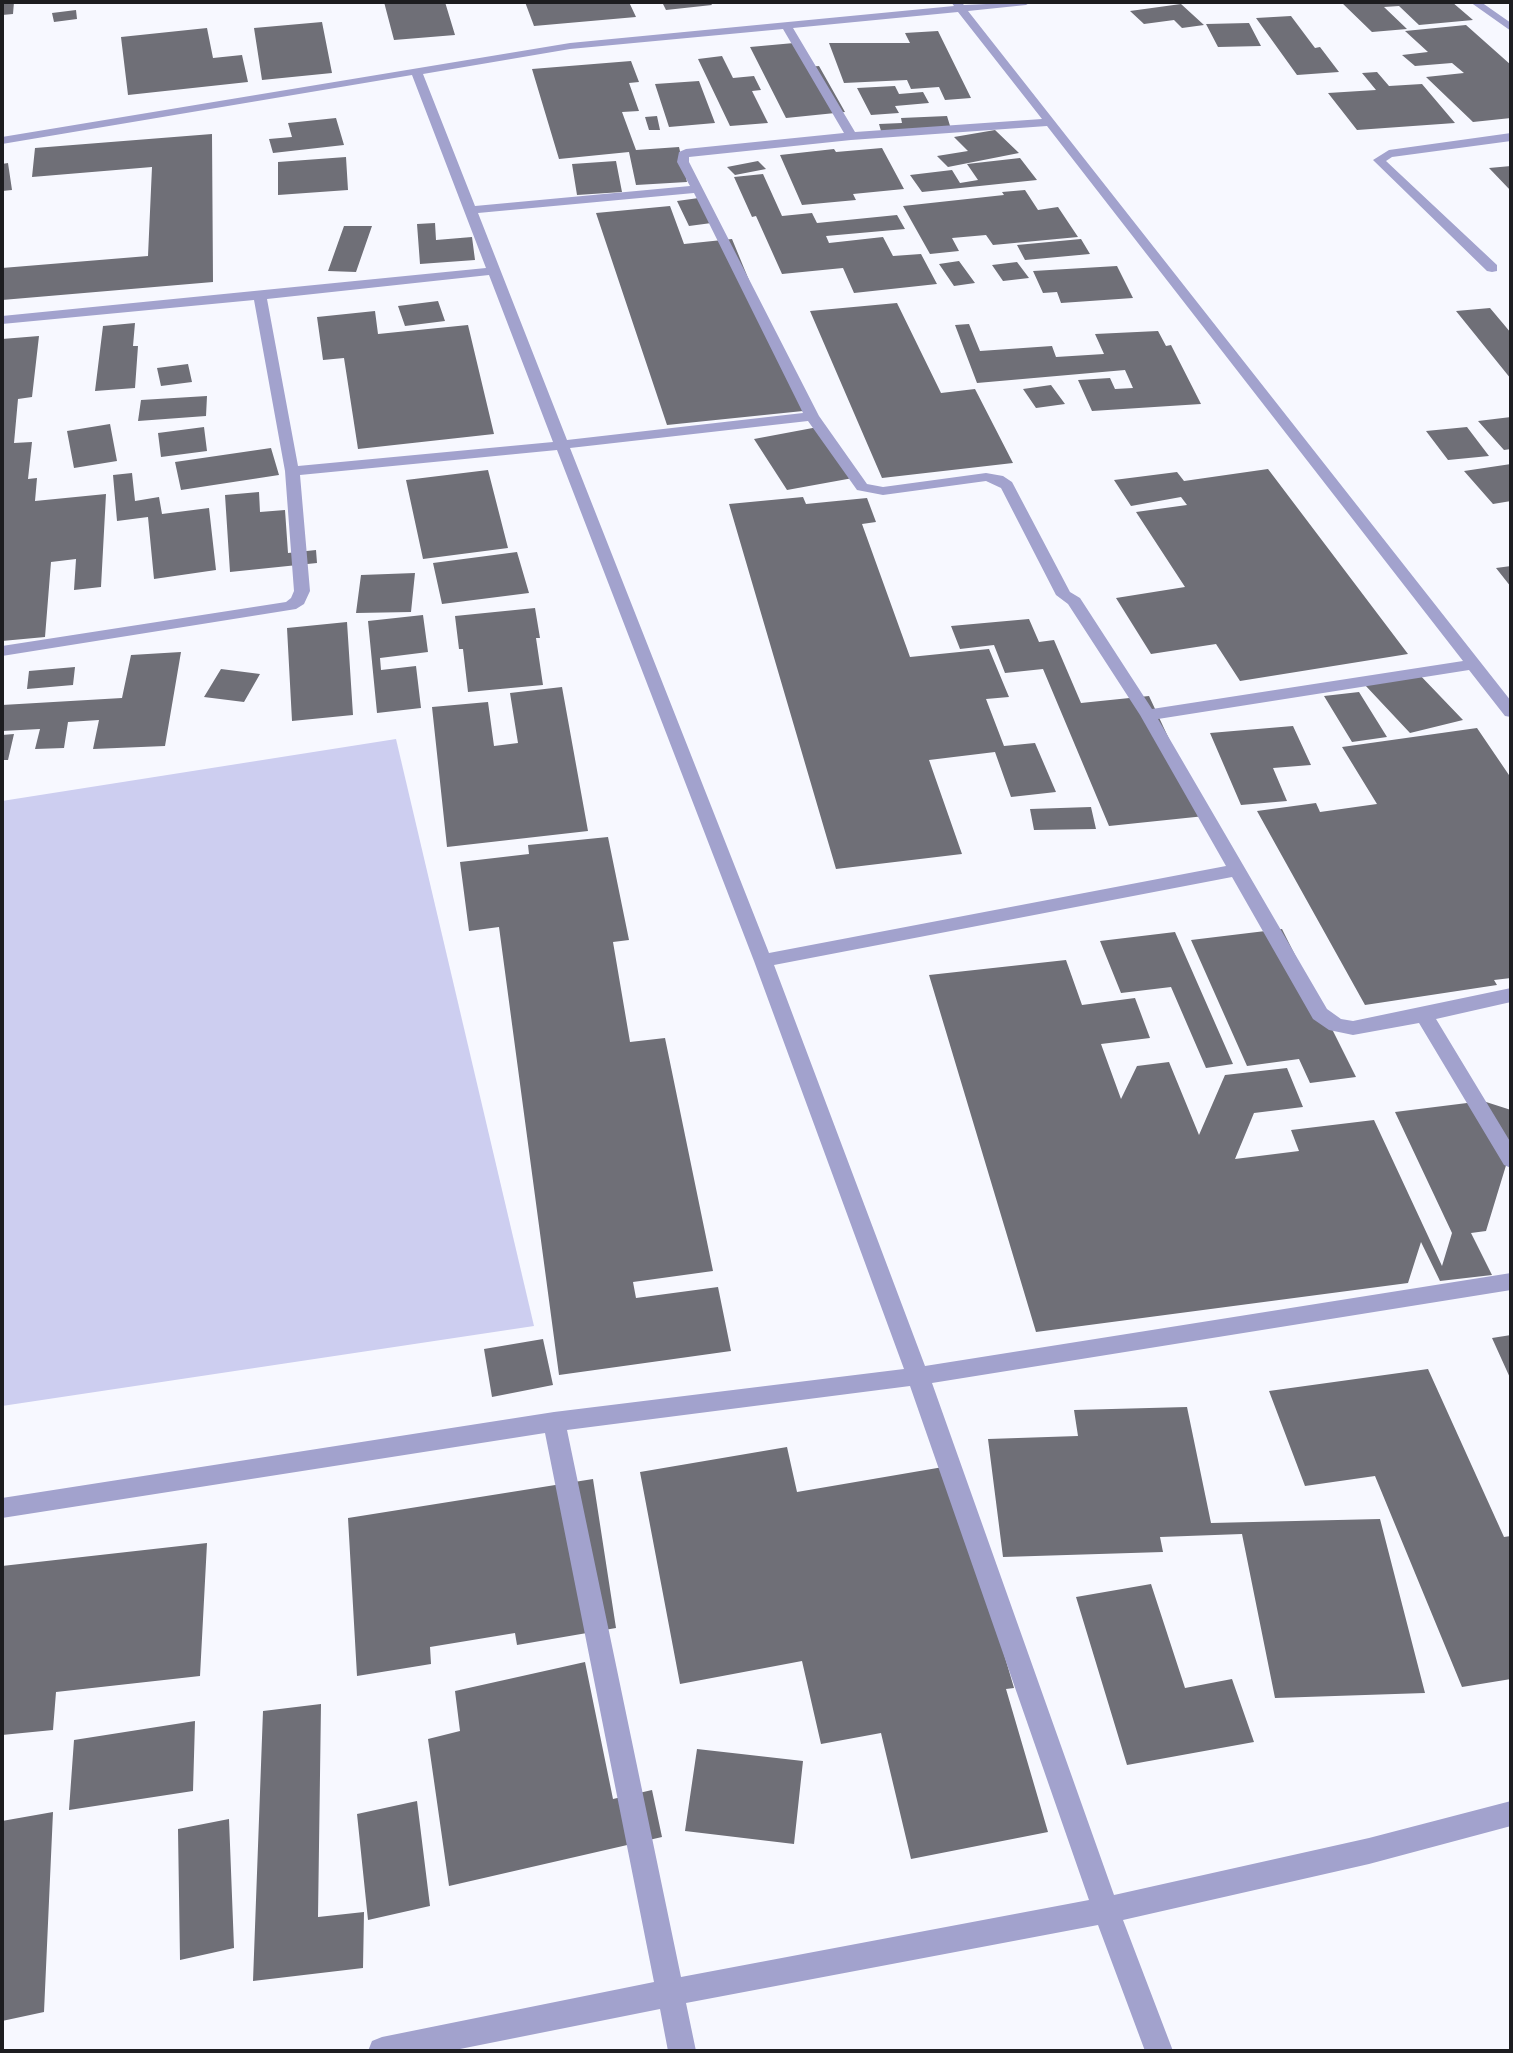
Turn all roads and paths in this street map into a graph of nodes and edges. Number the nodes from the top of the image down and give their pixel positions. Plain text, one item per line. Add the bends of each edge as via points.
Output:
1 (1026, 2) edge
2 (1475, 2) edge
3 (959, 5) edge
4 (786, 25) junction
5 (1511, 28) edge
6 (416, 71) junction
7 (1051, 122) junction
8 (851, 136) junction
9 (1511, 137) edge
10 (2, 140) edge
11 (698, 189) junction
12 (472, 210) junction
13 (1492, 268) dead end
14 (494, 271) junction
15 (260, 296) junction
16 (2, 320) edge
17 (812, 416) junction
18 (562, 445) junction
19 (292, 471) junction
20 (2, 651) edge
21 (1474, 664) junction
22 (1511, 712) edge
23 (1148, 715) junction
24 (1236, 870) junction
25 (763, 961) junction
26 (1511, 995) edge
27 (1424, 1015) junction
28 (1511, 1160) edge
29 (1511, 1280) edge
30 (918, 1376) junction
31 (554, 1422) junction
32 (2, 1508) edge
33 (1511, 1815) edge
34 (1106, 1910) junction
35 (668, 1993) junction
36 (383, 2051) edge
37 (682, 2051) edge
38 (1159, 2051) edge

1 - 3 street
2 - 5 street
3 - 4 street
3 - 7 street
4 - 6 street via 569,46
4 - 8 street
6 - 10 street
6 - 12 street
7 - 8 street
7 - 21 street
8 - 11 street via 690,152 683,155 683,162
9 - 13 street via 1389,154 1379,160
11 - 12 street
11 - 17 street
12 - 14 street
14 - 15 street
14 - 18 street
15 - 16 street
15 - 19 street
17 - 18 street
17 - 23 street via 862,487 883,491 986,477 1007,485 1064,595 1074,601
18 - 19 street
18 - 25 street
19 - 20 street via 302,591 290,606
21 - 22 street
21 - 23 street
23 - 24 street
24 - 25 street
24 - 27 street via 1320,1014 1336,1025 1353,1028
25 - 30 street
26 - 27 street
27 - 28 street
29 - 30 street
30 - 31 street
30 - 34 street
31 - 32 street
31 - 35 street
33 - 34 street
34 - 35 street
34 - 38 street
35 - 36 street
35 - 37 street

